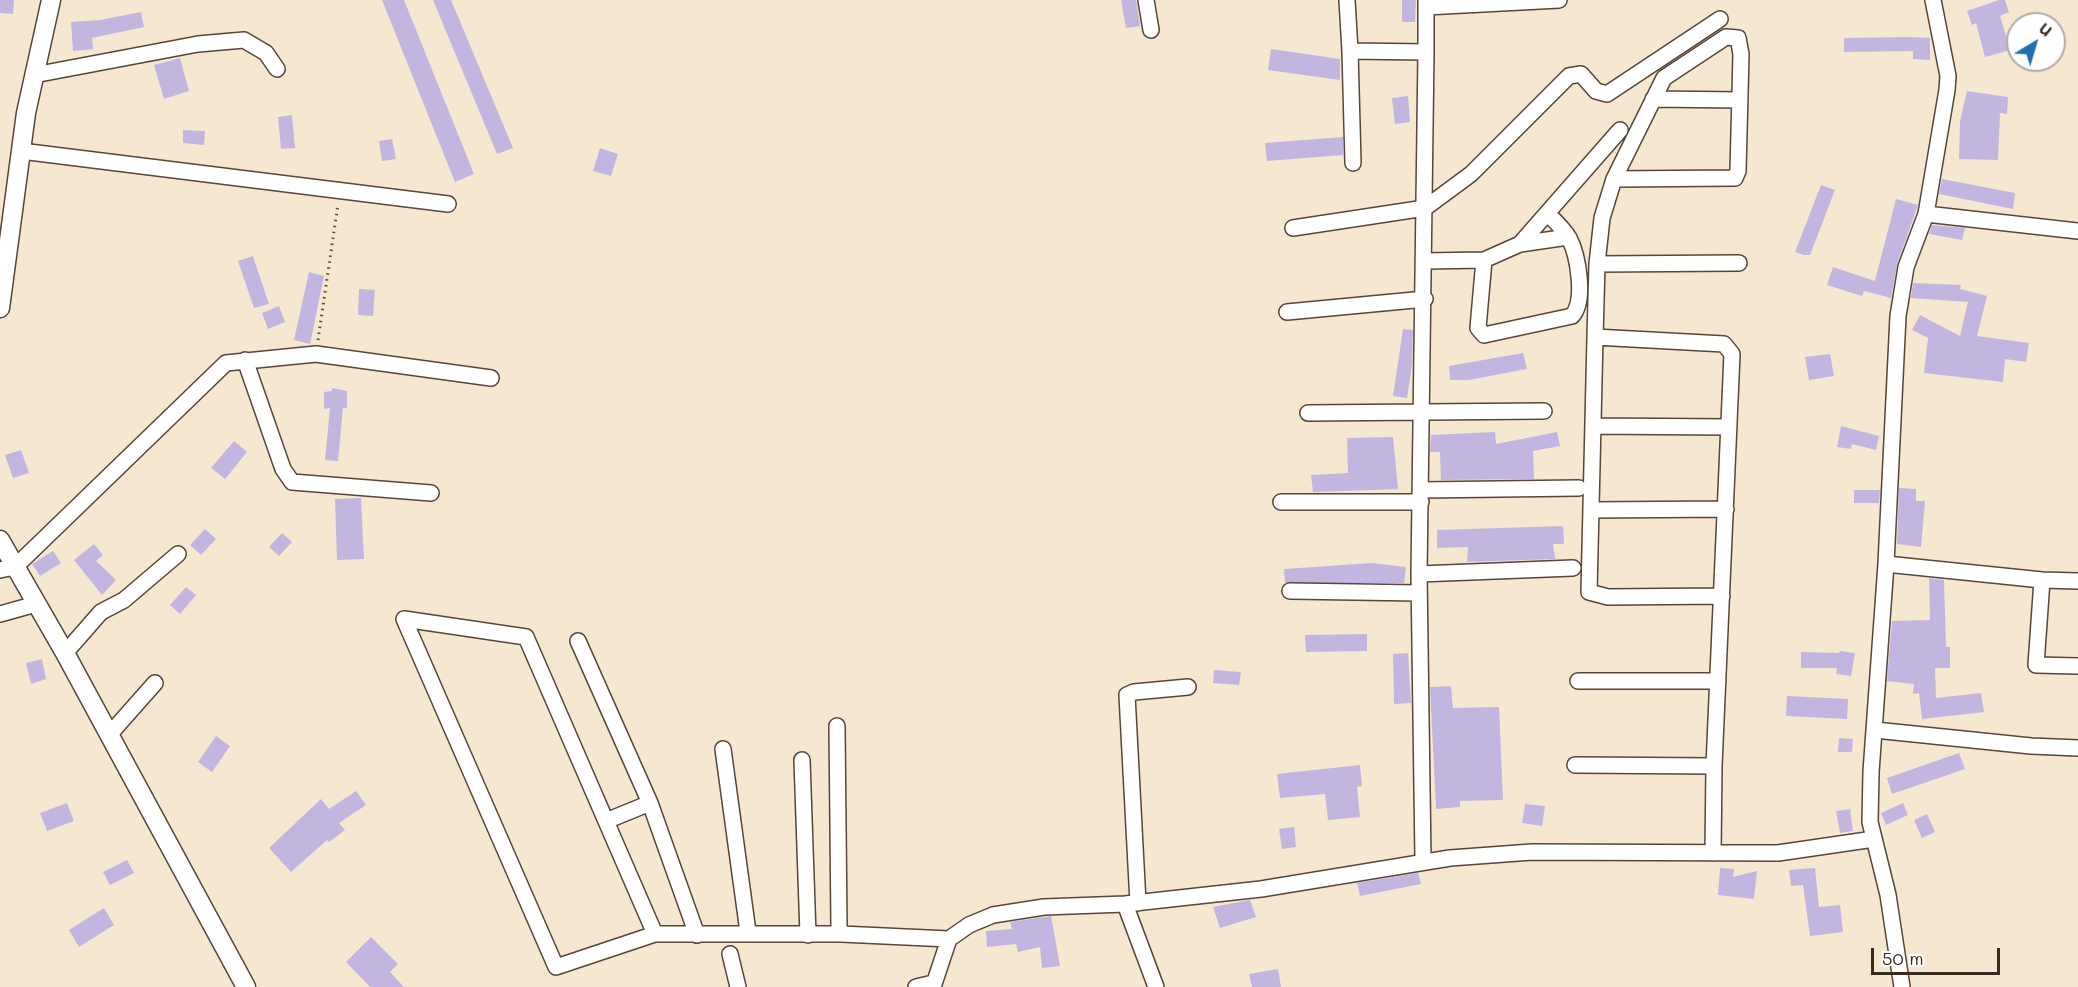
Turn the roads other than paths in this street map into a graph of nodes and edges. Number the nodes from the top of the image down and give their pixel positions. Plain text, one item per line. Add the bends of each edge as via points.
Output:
1 (51, 0) edge
2 (1146, 0) edge
3 (1347, 0) edge
4 (1559, 0) edge
5 (1933, 0) edge
6 (1523, 1) edge
7 (1426, 3) edge
8 (1720, 19) dead end
9 (1151, 30) dead end
10 (1350, 51) junction
11 (1426, 52) junction
12 (277, 69) dead end
13 (34, 75) junction
14 (1653, 99) junction
15 (1740, 100) junction
16 (1620, 130) dead end
17 (21, 151) junction
18 (1353, 164) dead end
19 (1614, 179) junction
20 (448, 204) dead end
21 (1425, 208) junction
22 (1547, 213) junction
23 (1926, 214) junction
24 (1293, 228) dead end
25 (2078, 231) edge
26 (1569, 237) junction
27 (1520, 243) junction
28 (1484, 260) junction
29 (1425, 261) junction
30 (1739, 263) dead end
31 (1597, 264) junction
32 (1425, 299) junction
33 (0, 308) edge
34 (1287, 312) dead end
35 (1595, 337) junction
36 (245, 360) junction
37 (491, 378) dead end
38 (1544, 411) dead end
39 (1422, 412) junction
40 (1308, 413) dead end
41 (1593, 426) junction
42 (1729, 427) junction
43 (1579, 488) dead end
44 (431, 493) dead end
45 (1421, 496) junction
46 (1281, 502) dead end
47 (1726, 509) junction
48 (1591, 510) junction
49 (0, 540) edge
50 (178, 554) dead end
51 (1886, 564) junction
52 (7, 568) edge
53 (1572, 568) dead end
54 (1419, 574) junction
55 (2042, 580) junction
56 (2078, 580) edge
57 (1290, 591) dead end
58 (1419, 592) junction
59 (1722, 596) junction
60 (36, 604) junction
61 (0, 614) edge
62 (578, 640) dead end
63 (65, 653) junction
64 (2078, 666) edge
65 (1578, 681) dead end
66 (1718, 681) junction
67 (155, 683) dead end
68 (1188, 687) dead end
69 (837, 726) dead end
70 (1875, 730) junction
71 (109, 735) junction
72 (2078, 748) edge
73 (723, 749) dead end
74 (802, 760) dead end
75 (1575, 765) dead end
76 (1714, 766) junction
77 (650, 803) junction
78 (606, 821) junction
79 (1874, 839) junction
80 (1713, 853) junction
81 (1423, 860) junction
82 (1132, 904) junction
83 (748, 932) junction
84 (655, 934) junction
85 (841, 934) junction
86 (697, 935) junction
87 (808, 935) junction
88 (949, 939) junction
89 (730, 954) dead end
90 (933, 985) edge
91 (246, 987) edge
92 (738, 987) edge
93 (916, 987) edge
94 (1156, 987) edge
95 (1902, 987) edge

1 - 13 street
2 - 9 street
3 - 10 street
4 - 6 street
5 - 23 street via 1948,76
6 - 7 street
7 - 11 street
8 - 21 street via 1607,94 1596,91 1581,74 1569,76 1471,174
10 - 11 street
10 - 18 street
11 - 21 street
12 - 13 street via 266,53 244,40 198,44
13 - 17 street
14 - 15 street
14 - 15 street via 1664,78 1732,36 1741,44
14 - 19 street
15 - 19 street via 1735,178
16 - 22 street
17 - 20 street
17 - 33 street
19 - 31 street via 1602,218
21 - 24 street
21 - 29 street
22 - 26 street
22 - 27 street
23 - 25 street
23 - 51 street via 1906,267 1898,316
26 - 27 street
26 - 28 street via 1579,267 1578,308 1572,316 1484,335 1478,328
27 - 28 street
28 - 29 street
29 - 32 street
30 - 31 street
31 - 35 street
32 - 34 street
32 - 39 street
35 - 41 street
35 - 42 street via 1724,345 1732,354
36 - 37 street via 316,354
36 - 44 street via 283,469 292,482
36 - 52 street via 219,368
38 - 39 street
39 - 40 street
39 - 45 street
41 - 42 street
41 - 48 street
42 - 47 street
43 - 45 street
45 - 46 street
45 - 54 street
47 - 48 street
47 - 59 street
48 - 59 street via 1589,591 1608,597
49 - 52 street
50 - 63 street via 124,600 101,612
51 - 55 street
51 - 70 street
52 - 60 street
53 - 54 street
54 - 58 street
55 - 56 street
55 - 64 street via 2036,665
57 - 58 street
58 - 81 street
59 - 66 street
60 - 61 street
60 - 63 street
62 - 77 street
63 - 71 street
65 - 66 street
66 - 76 street
67 - 71 street
68 - 82 street via 1127,695
69 - 85 street
70 - 72 street
70 - 79 street via 1870,822
71 - 91 street
73 - 83 street
74 - 87 street
75 - 76 street
76 - 80 street
77 - 78 street
77 - 86 street
78 - 84 street
78 - 84 street via 526,637 404,619 556,966
79 - 80 street via 1778,853
79 - 95 street via 1888,895
80 - 81 street via 1532,852
81 - 82 street via 1262,889
82 - 88 street via 1044,907 993,915
82 - 94 street
83 - 86 street
83 - 87 street
84 - 86 street
85 - 87 street
85 - 88 street
88 - 90 street
89 - 92 street
90 - 93 street

